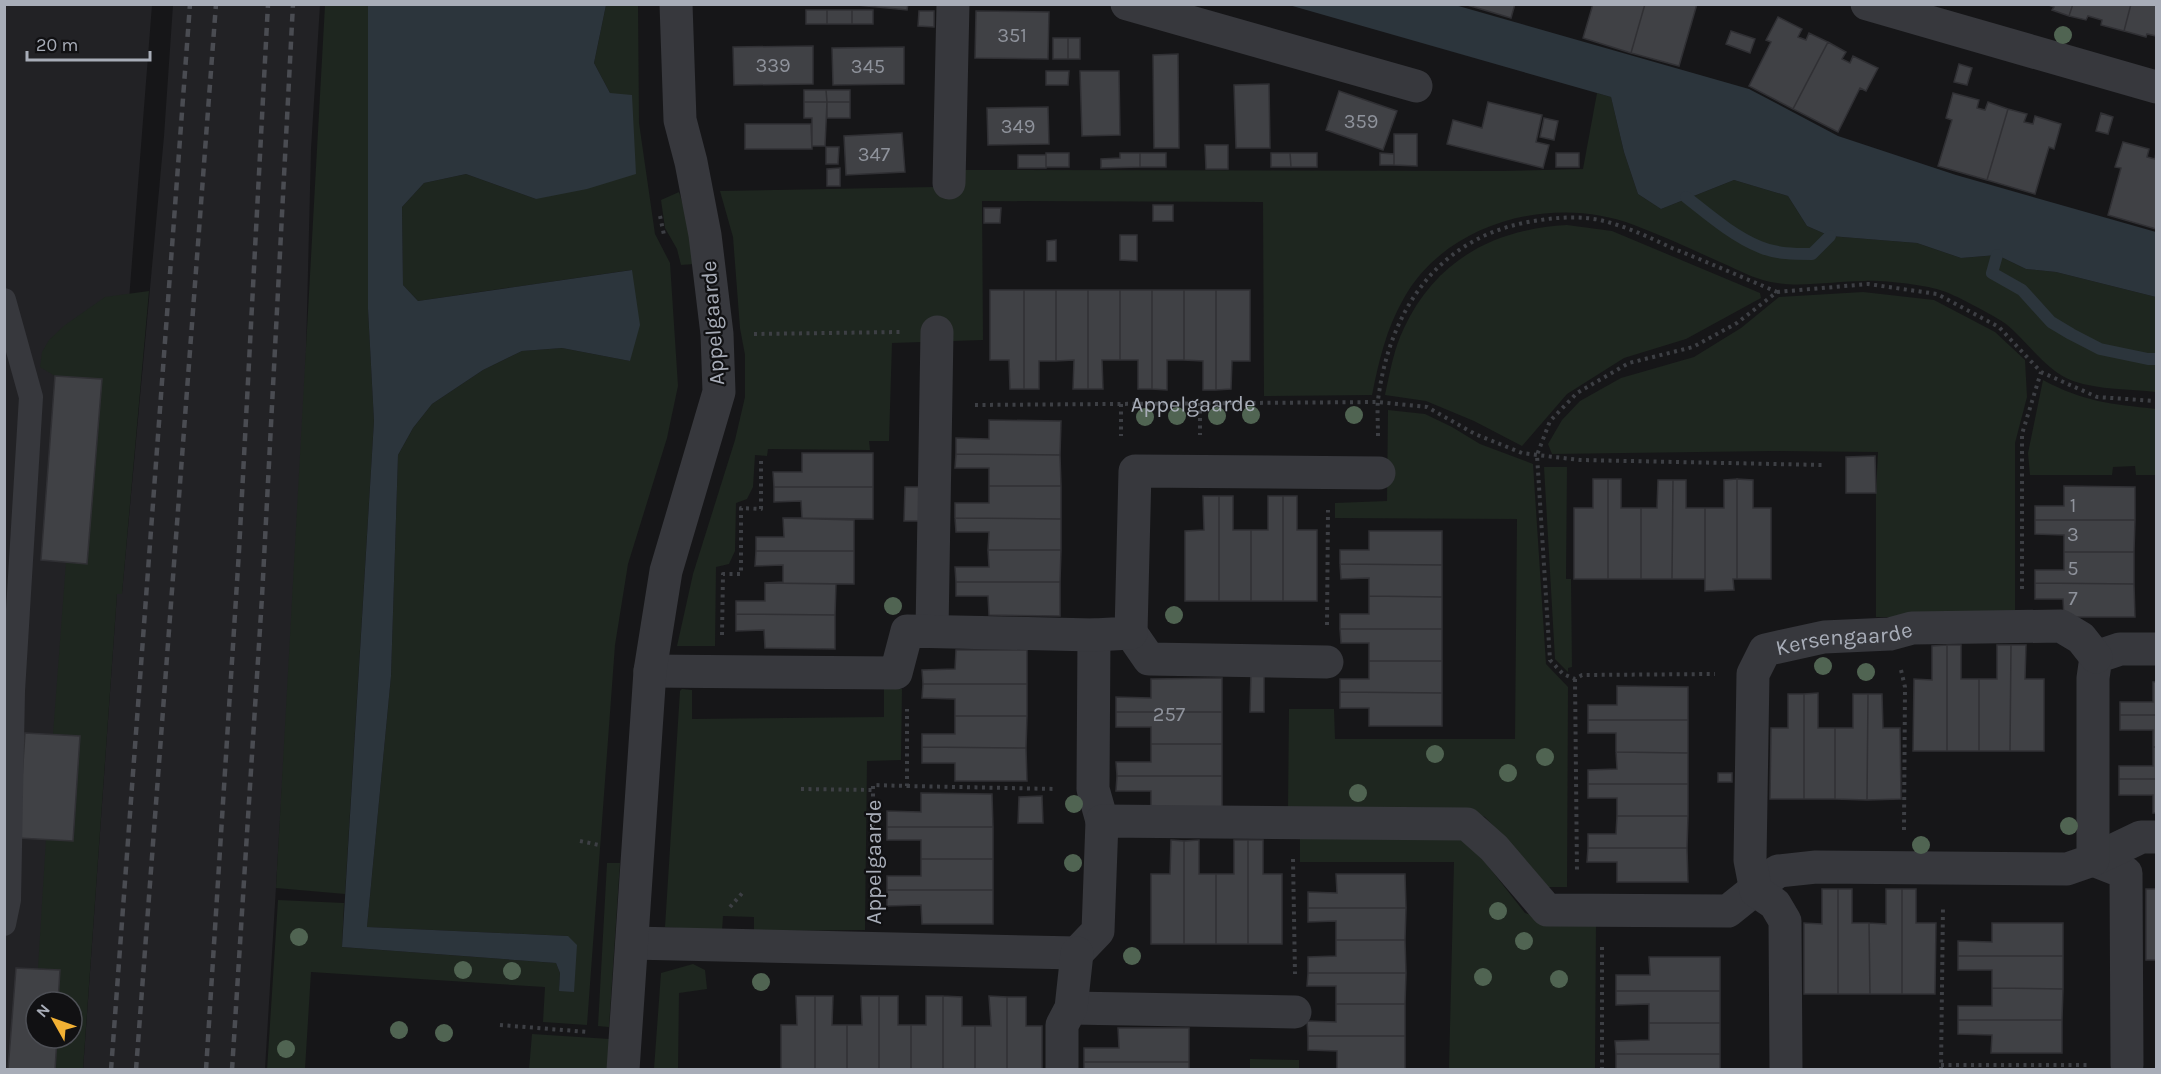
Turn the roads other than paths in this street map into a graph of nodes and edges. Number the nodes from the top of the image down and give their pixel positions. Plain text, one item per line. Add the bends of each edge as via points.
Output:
1 (676, 4) edge
2 (953, 4) edge
3 (1127, 4) edge
4 (1867, 4) edge
5 (1416, 86) dead end
6 (2157, 87) edge
7 (949, 183) dead end
8 (4, 300) edge
9 (937, 332) road end
10 (1379, 473) dead end
11 (932, 631) junction
12 (1131, 633) junction
13 (1094, 635) junction
14 (2157, 649) edge
15 (2096, 657) junction
16 (1327, 662) road end
17 (650, 671) junction
18 (1102, 821) junction
19 (2157, 837) edge
20 (2093, 861) junction
21 (1756, 891) junction
22 (7, 906) edge
23 (4, 924) edge
24 (632, 943) junction
25 (1077, 953) junction
26 (1071, 1008) junction
27 (1295, 1012) road end
28 (2127, 1065) road end
29 (623, 1070) edge
30 (1062, 1070) edge
31 (1786, 1070) edge

1 - 17 street, Appelgaarde via 680,120 705,235 717,334 719,392 666,571
2 - 7 street
3 - 5 street
4 - 6 street
8 - 22 lane via 31,397 13,692
9 - 11 street
10 - 12 street via 1135,471
11 - 13 street
11 - 17 street via 907,631 896,673
12 - 13 street
12 - 16 street via 1149,659
13 - 18 street via 1093,789
14 - 15 street via 2120,649
15 - 20 street
15 - 21 street, Kersengaarde via 2081,638 2061,626 1912,628 1890,634 1824,637 1765,650 1754,674 1750,860
17 - 24 street, Appelgaarde
18 - 21 street via 1467,824 1494,848 1547,910 1728,911
18 - 25 street via 1098,931
19 - 20 street via 2141,837
20 - 21 street via 2067,869 1816,867 1778,872
20 - 28 street via 2126,873
21 - 31 street via 1775,904 1785,921
22 - 23 lane
24 - 25 street, Appelgaarde
24 - 29 street, Appelgaarde
25 - 26 street
26 - 27 street
26 - 30 street via 1062,1025

